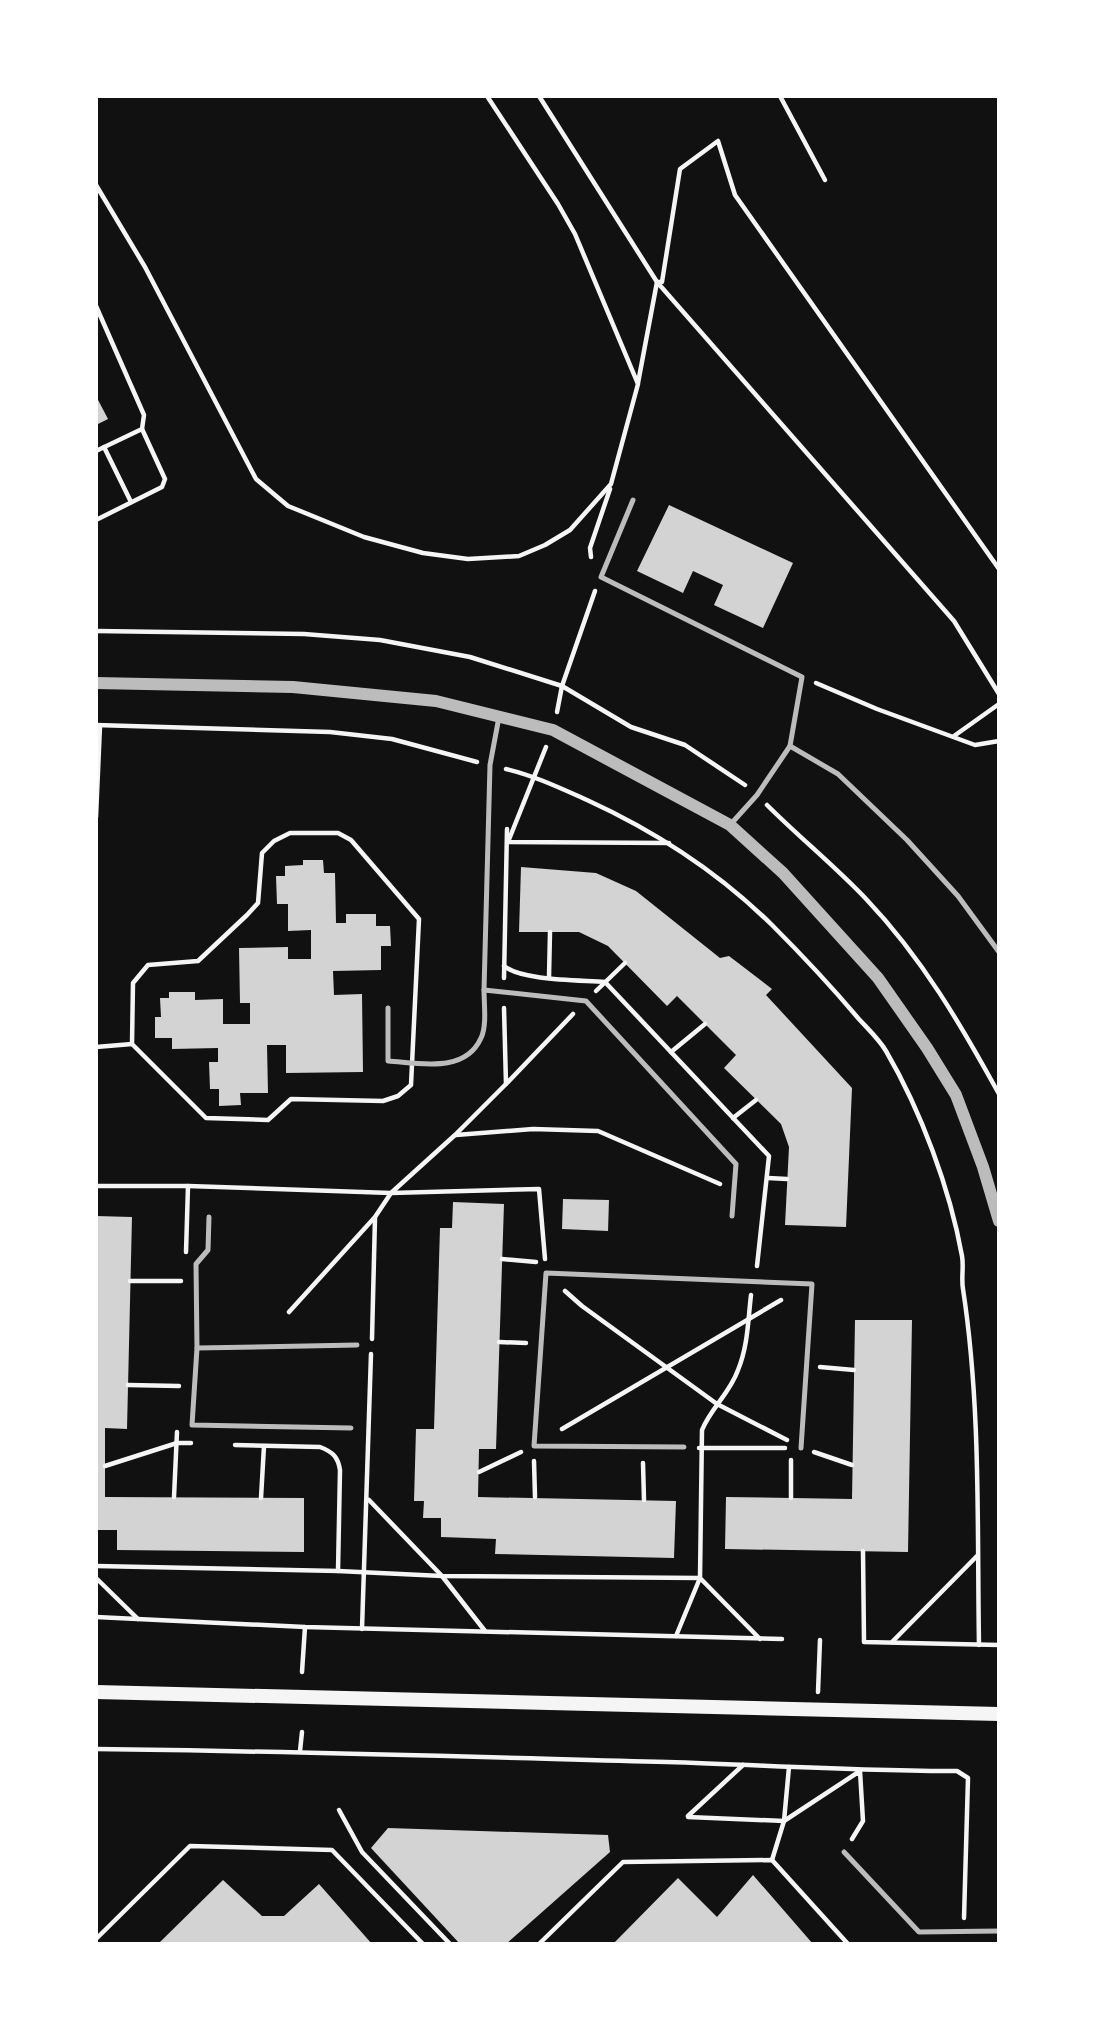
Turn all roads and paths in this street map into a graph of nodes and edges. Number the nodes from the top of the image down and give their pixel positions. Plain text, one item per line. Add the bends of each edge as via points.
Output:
1 (487, 96) edge
2 (538, 96) edge
3 (780, 96) edge
4 (825, 180) dead end
5 (96, 185) edge
6 (657, 282) junction
7 (96, 306) edge
8 (638, 384) junction
9 (142, 429) junction
10 (104, 447) junction
11 (96, 451) edge
12 (633, 500) dead end
13 (131, 502) junction
14 (96, 520) edge
15 (999, 569) edge
16 (601, 577) junction
17 (802, 677) junction
18 (96, 683) edge
19 (562, 686) dead end
20 (999, 694) edge
21 (999, 704) edge
22 (499, 717) junction
23 (98, 725) edge
24 (953, 736) junction
25 (999, 741) edge
26 (790, 746) junction
27 (490, 765) junction
28 (535, 776) junction
29 (96, 817) edge
30 (730, 825) junction
31 (508, 842) junction
32 (671, 843) junction
33 (550, 932) dead end
34 (999, 952) edge
35 (625, 963) dead end
36 (549, 977) dead end
37 (484, 990) junction
38 (503, 992) junction
39 (586, 1001) junction
40 (388, 1008) dead end
41 (705, 1024) dead end
42 (132, 1044) junction
43 (96, 1047) edge
44 (671, 1052) dead end
45 (412, 1063) junction
46 (506, 1084) junction
47 (756, 1100) dead end
48 (733, 1118) dead end
49 (455, 1135) junction
50 (787, 1179) dead end
51 (96, 1186) edge
52 (188, 1186) junction
53 (734, 1190) junction
54 (391, 1193) junction
55 (209, 1216) dead end
56 (732, 1216) dead end
57 (375, 1217) junction
58 (999, 1222) edge
59 (186, 1254) dead end
60 (502, 1259) dead end
61 (546, 1273) junction
62 (130, 1281) dead end
63 (185, 1281) dead end
64 (752, 1281) junction
65 (812, 1284) junction
66 (289, 1312) dead end
67 (748, 1318) junction
68 (499, 1342) dead end
69 (357, 1345) dead end
70 (541, 1345) junction
71 (197, 1348) junction
72 (807, 1365) junction
73 (666, 1367) junction
74 (854, 1370) dead end
75 (180, 1373) dead end
76 (128, 1385) dead end
77 (180, 1386) junction
78 (179, 1398) dead end
79 (717, 1404) junction
80 (178, 1420) dead end
81 (351, 1428) dead end
82 (177, 1443) junction
83 (202, 1444) dead end
84 (227, 1445) dead end
85 (264, 1446) junction
86 (534, 1446) junction
87 (643, 1447) junction
88 (684, 1447) joint
89 (702, 1448) junction
90 (801, 1448) junction
91 (852, 1465) dead end
92 (105, 1466) dead end
93 (479, 1472) dead end
94 (174, 1497) dead end
95 (535, 1497) dead end
96 (261, 1498) dead end
97 (791, 1498) dead end
98 (368, 1499) junction
99 (644, 1500) dead end
100 (863, 1551) dead end
101 (978, 1556) junction
102 (96, 1566) edge
103 (338, 1571) junction
104 (364, 1573) junction
105 (442, 1576) junction
106 (96, 1578) edge
107 (700, 1578) junction
108 (96, 1617) edge
109 (138, 1619) junction
110 (305, 1627) junction
111 (362, 1629) junction
112 (485, 1631) junction
113 (676, 1636) junction
114 (760, 1639) junction
115 (782, 1639) dead end
116 (820, 1640) dead end
117 (892, 1642) junction
118 (979, 1645) junction
119 (999, 1645) edge
120 (302, 1672) dead end
121 (96, 1692) edge
122 (818, 1710) junction
123 (999, 1714) edge
124 (302, 1732) dead end
125 (96, 1749) edge
126 (300, 1751) junction
127 (743, 1765) junction
128 (789, 1767) junction
129 (860, 1771) junction
130 (339, 1810) dead end
131 (784, 1821) junction
132 (844, 1852) joint
133 (772, 1860) junction
134 (999, 1931) edge
135 (964, 1932) junction
136 (96, 1939) edge
137 (423, 1944) edge
138 (450, 1944) edge
139 (539, 1944) edge
140 (848, 1944) edge

1 - 8 path via 575,234
2 - 6 path
3 - 4 path
5 - 8 path via 145,267 257,479 288,506 365,537 423,553 468,559 519,556 545,545 570,530 611,484
6 - 8 path
6 - 15 path via 662,282 680,169 718,141 735,195
6 - 20 path via 954,621
7 - 9 path via 144,415
9 - 10 path
9 - 13 path via 165,479 162,487
10 - 11 path
10 - 13 path
12 - 16 lane
13 - 14 path
16 - 17 lane
16 - 19 path
17 - 24 path
17 - 26 lane
18 - 22 street via 293,687 436,701
21 - 24 path
22 - 27 lane
22 - 30 street via 553,730
23 - 27 path via 330,732 392,739
23 - 29 path
24 - 25 path via 975,745
26 - 30 lane
26 - 34 lane via 838,774 907,840 958,896
27 - 28 path
27 - 37 lane
28 - 31 path
28 - 32 path
30 - 58 street via 783,873 878,978 927,1048 956,1095
31 - 32 path
31 - 38 path
32 - 101 path via 745,899 804,956 885,1049 909,1097 948,1198 962,1259 974,1387
33 - 36 path
35 - 39 path
37 - 38 lane
37 - 45 lane via 482,1037 470,1054 453,1063
38 - 39 lane
38 - 46 path
39 - 46 path
39 - 53 lane via 736,1164
40 - 45 lane via 388,1061
41 - 44 path
42 - 43 path
42 - 45 path via 206,1118 268,1120 291,1099 383,1101 411,1085
42 - 45 path via 133,983 148,965 198,961 247,915 258,903 262,853 274,841 290,833 338,833 351,839 419,919
46 - 49 path
47 - 48 path
49 - 53 path via 533,1129 597,1131
49 - 54 path
50 - 64 path via 768,1178
51 - 52 path
52 - 54 path
52 - 59 path
53 - 56 lane
54 - 57 path
54 - 60 path via 539,1189 545,1262
55 - 71 lane via 208,1250 196,1264
57 - 66 path
57 - 98 path
61 - 64 lane
61 - 70 lane
61 - 73 path via 582,1306
62 - 63 path
64 - 65 lane
64 - 67 path
65 - 67 path
65 - 72 lane
67 - 73 path
67 - 79 path via 738,1370
68 - 70 path
69 - 71 lane
70 - 86 lane
71 - 81 lane via 192,1425
72 - 74 path
72 - 90 lane
73 - 79 path
73 - 86 path
75 - 77 path
76 - 77 path
77 - 78 path
79 - 89 path via 702,1430
79 - 90 path
80 - 82 path
82 - 83 path
82 - 92 path
82 - 94 path
84 - 85 path
85 - 96 path
85 - 103 path via 320,1447 338,1460
86 - 87 lane
86 - 93 path
86 - 95 path
87 - 88 lane
87 - 99 path
88 - 89 path
89 - 97 path via 792,1448
89 - 107 path
90 - 91 path
98 - 104 path
98 - 105 path
100 - 117 path via 864,1642
101 - 117 path
101 - 118 path
102 - 103 path
103 - 104 path
104 - 105 path
104 - 111 path
105 - 107 path
105 - 112 path
106 - 109 path
107 - 113 path
107 - 114 path
108 - 109 path
109 - 110 path
110 - 111 path
110 - 120 path
111 - 112 path
112 - 113 path
113 - 114 path
114 - 115 path
116 - 122 path
117 - 118 path
118 - 119 path
121 - 122 main road
122 - 123 main road
124 - 126 path
125 - 126 path
126 - 127 path
127 - 128 path
127 - 131 path via 688,1816
128 - 129 path
128 - 131 path
129 - 131 path
129 - 132 path via 863,1821
129 - 135 path via 957,1771 968,1778
130 - 138 path via 362,1852
131 - 133 path
132 - 135 lane via 919,1932
133 - 139 path via 623,1862
133 - 140 path
134 - 135 lane
136 - 137 path via 190,1846 332,1850

